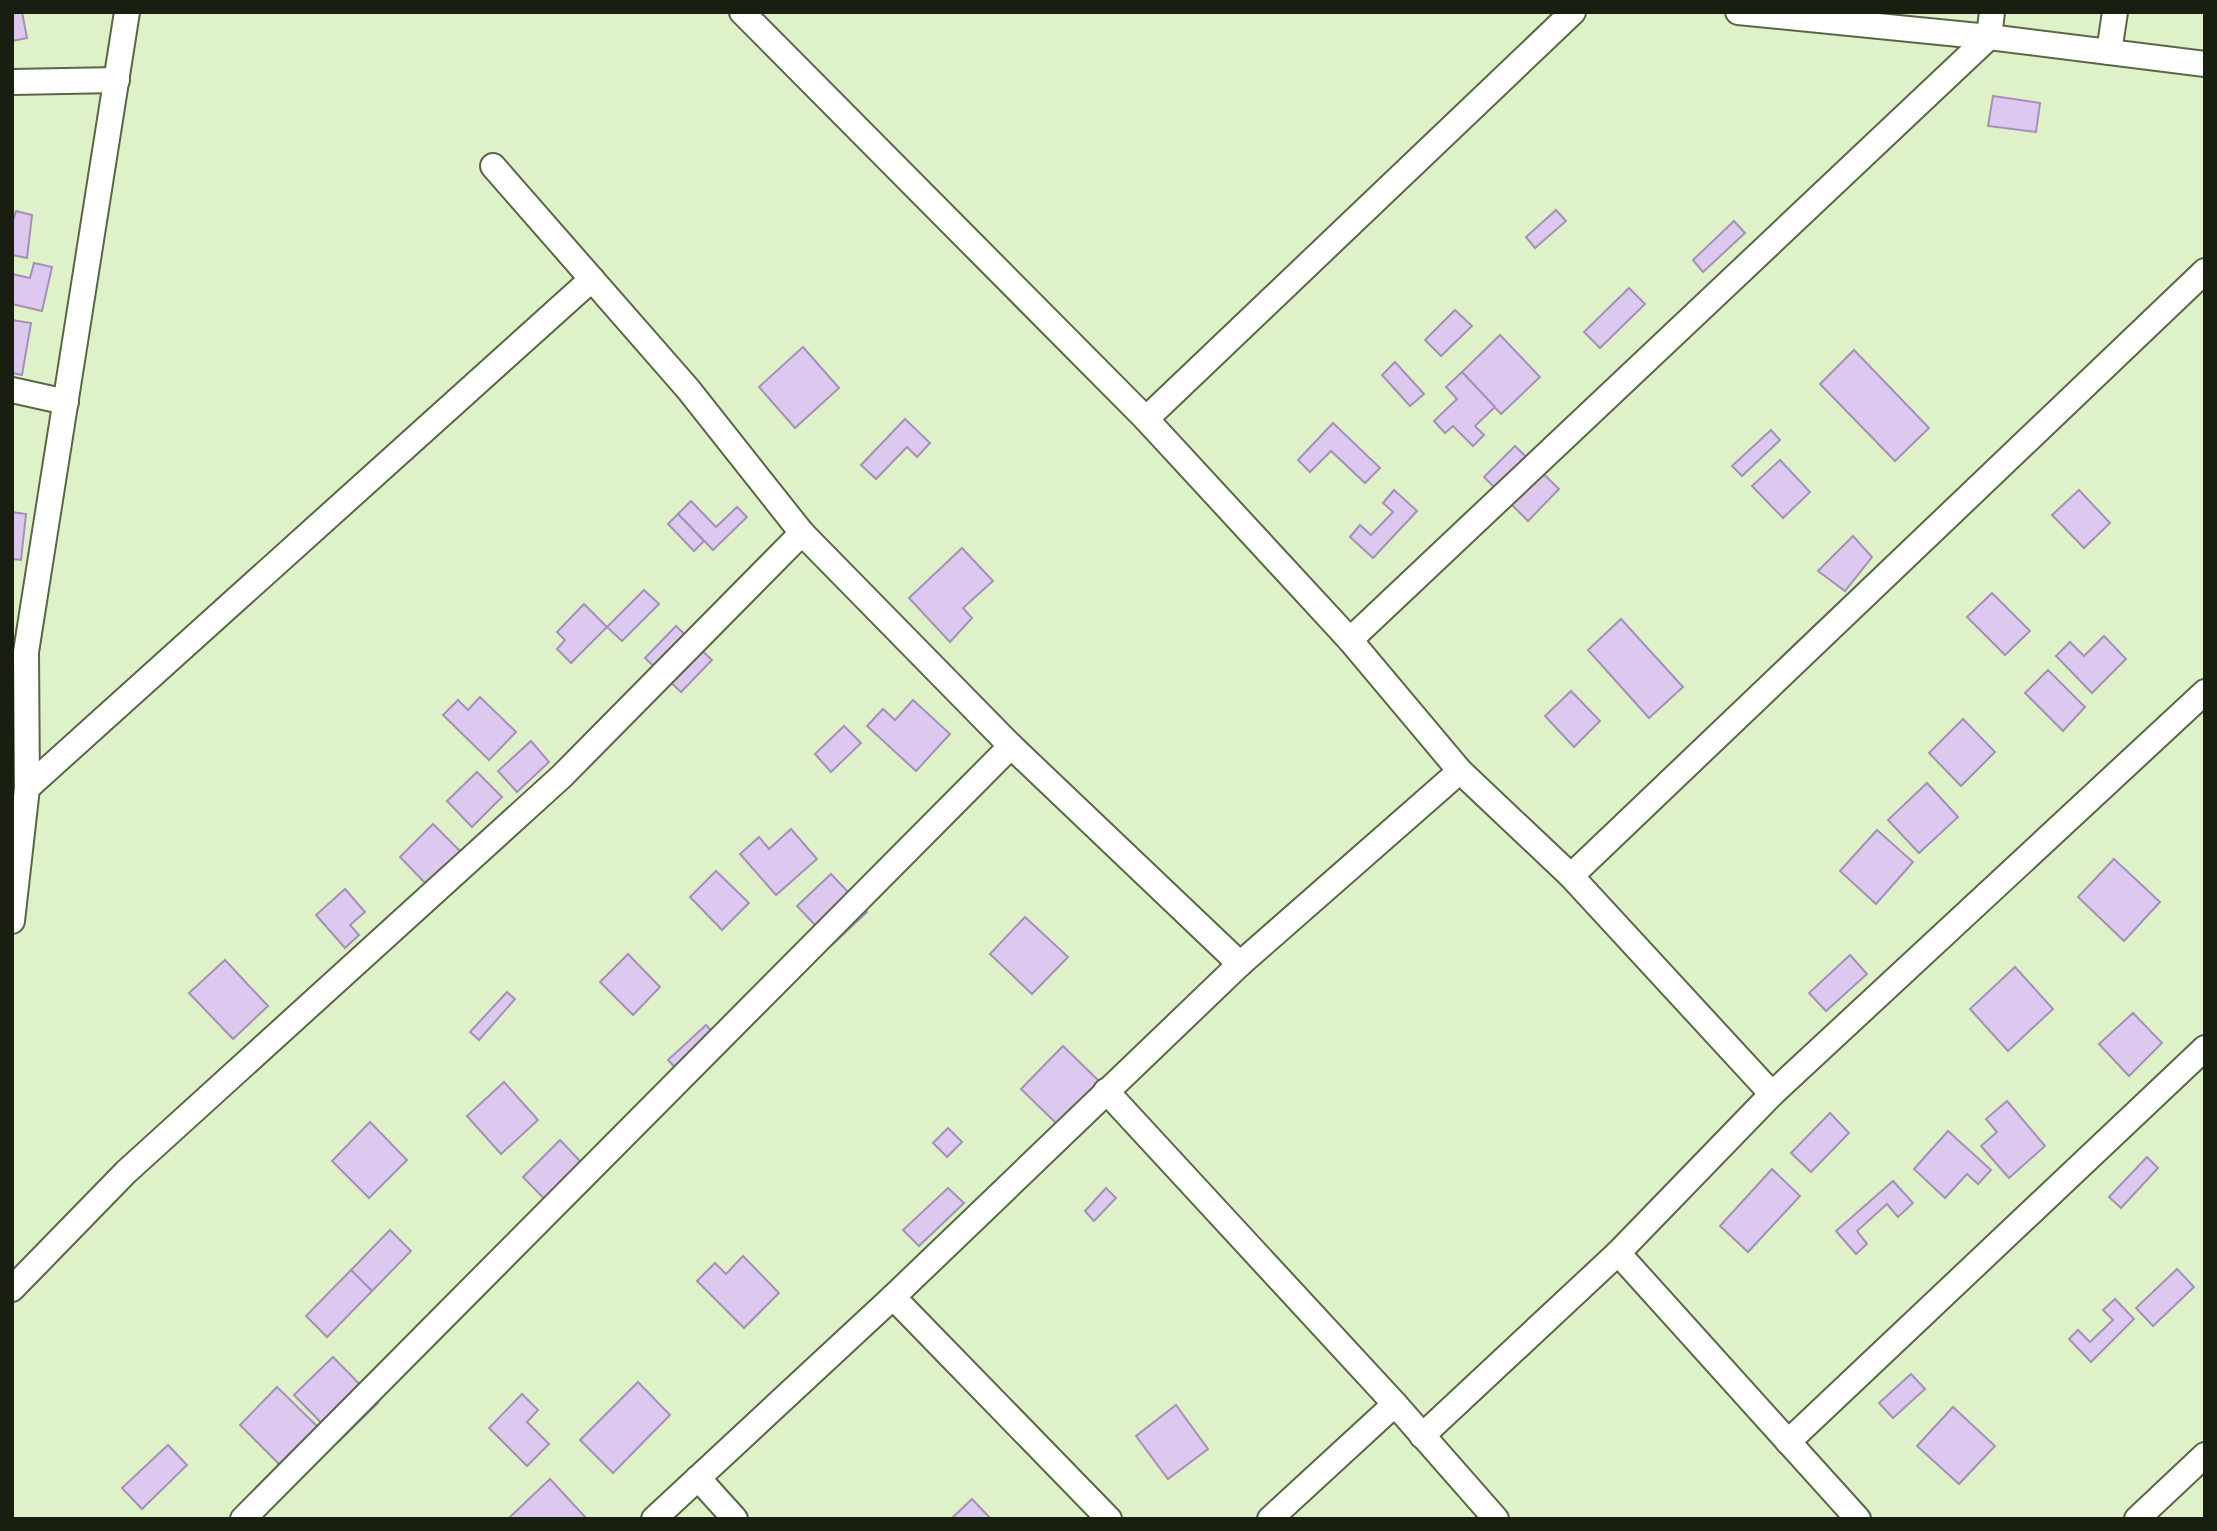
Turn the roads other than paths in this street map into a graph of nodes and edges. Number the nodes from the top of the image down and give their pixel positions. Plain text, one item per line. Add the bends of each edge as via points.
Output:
1 (127, 12) edge
2 (742, 12) edge
3 (1573, 12) edge
4 (2115, 12) edge
5 (1755, 13) edge
6 (1990, 24) edge
7 (2109, 52) junction
8 (2205, 64) edge
9 (117, 80) junction
10 (12, 82) edge
11 (493, 166) dead end
12 (2205, 271) edge
13 (592, 279) junction
14 (12, 390) edge
15 (66, 402) junction
16 (1146, 419) junction
17 (802, 533) junction
18 (1350, 640) junction
19 (19, 650) edge
20 (2205, 692) edge
21 (1012, 746) junction
22 (1460, 771) junction
23 (27, 788) junction
24 (1570, 876) junction
25 (12, 921) edge
26 (1240, 964) junction
27 (2205, 1048) edge
28 (1106, 1091) junction
29 (1772, 1094) junction
30 (1618, 1253) junction
31 (12, 1289) edge
32 (893, 1297) junction
33 (1395, 1404) junction
34 (1422, 1436) junction
35 (1788, 1443) junction
36 (2205, 1455) edge
37 (698, 1478) junction
38 (243, 1519) edge
39 (654, 1519) edge
40 (734, 1519) edge
41 (1109, 1519) edge
42 (1270, 1519) edge
43 (1496, 1519) edge
44 (1858, 1519) edge
45 (2137, 1519) edge

1 - 9 street
2 - 16 street
3 - 16 street
4 - 7 street
5 - 6 street
6 - 7 street
6 - 18 street
7 - 8 street
9 - 10 street
9 - 15 street
11 - 13 street
12 - 24 street
13 - 17 street via 688,388
13 - 23 street
14 - 15 street
15 - 19 street
16 - 18 street
17 - 21 street
17 - 31 street via 562,776 126,1172
18 - 22 street
19 - 23 street
20 - 29 street
21 - 26 street
21 - 38 street
22 - 24 street
22 - 26 street
23 - 25 street
24 - 29 street
26 - 28 street
27 - 35 street
28 - 32 street
28 - 33 street
29 - 30 street
30 - 34 street
30 - 35 street
32 - 37 street
32 - 41 street
33 - 34 street
33 - 42 street
34 - 43 street
35 - 44 street
36 - 45 street
37 - 39 street
37 - 40 street

